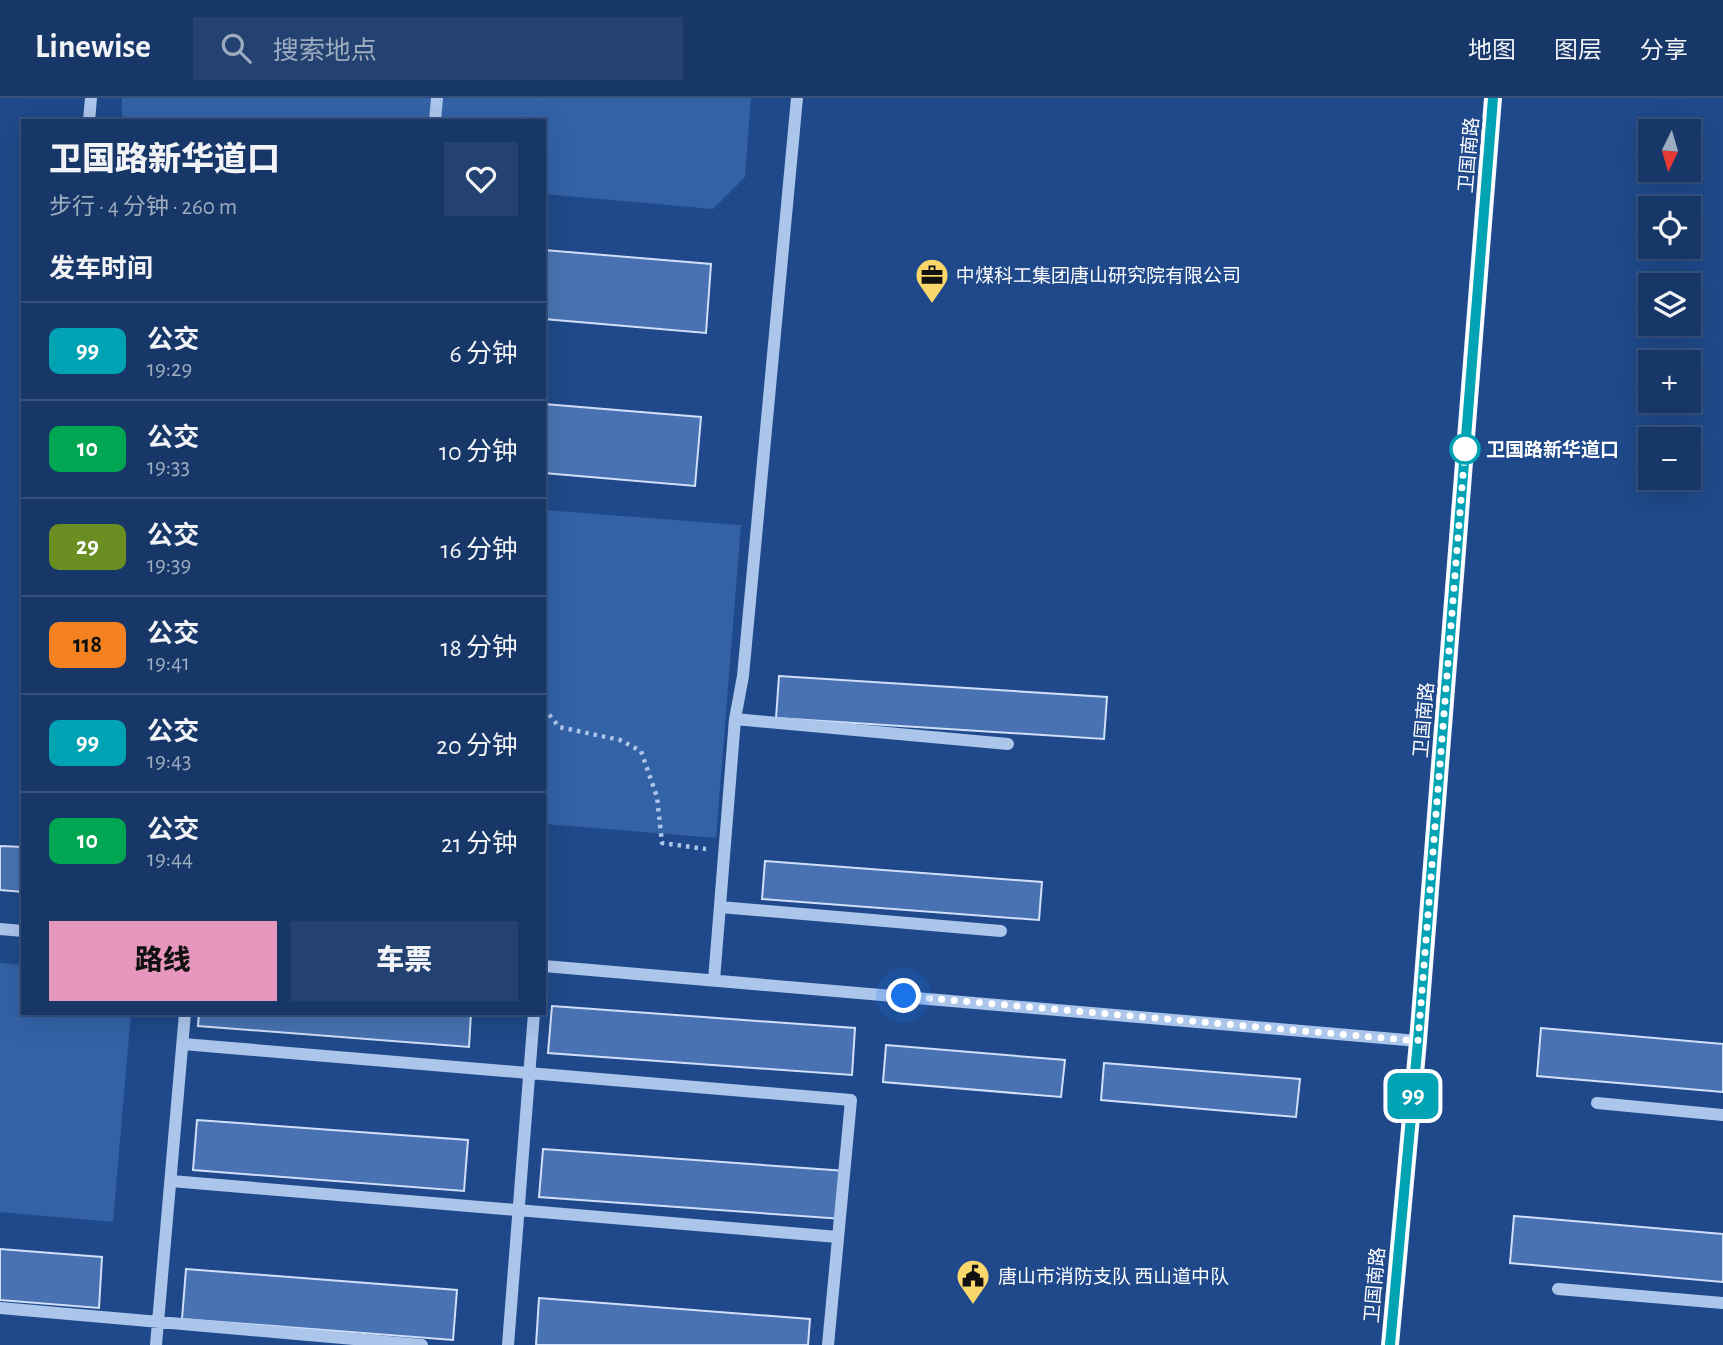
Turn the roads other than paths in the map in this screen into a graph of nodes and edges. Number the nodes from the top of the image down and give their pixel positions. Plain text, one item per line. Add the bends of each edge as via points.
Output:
1 (91, 98) edge
2 (437, 98) edge
3 (797, 98) edge
4 (1493, 98) edge
5 (89, 119) edge
6 (435, 119) edge
7 (735, 719) junction
8 (1008, 744) dead end
9 (720, 907) junction
10 (0, 929) edge
11 (21, 931) edge
12 (1001, 931) dead end
13 (546, 966) edge
14 (713, 980) junction
15 (185, 1015) edge
16 (534, 1015) edge
17 (1418, 1041) junction
18 (183, 1044) junction
19 (530, 1073) junction
20 (1597, 1103) dead end
21 (1723, 1115) edge
22 (171, 1181) junction
23 (519, 1210) junction
24 (838, 1237) junction
25 (1558, 1289) dead end
26 (1723, 1303) edge
27 (0, 1308) edge
28 (158, 1322) junction
29 (156, 1345) edge
30 (422, 1345) edge
31 (508, 1345) edge
32 (828, 1345) edge
33 (1390, 1345) edge

1 - 5 street
2 - 6 street
3 - 7 street via 745,663
4 - 17 main road, 卫国南路
7 - 8 street
7 - 9 street
9 - 12 street
9 - 14 street
10 - 11 street
13 - 14 street
14 - 17 street
15 - 18 street
16 - 19 street
17 - 33 main road, 卫国南路
18 - 19 street
18 - 22 street
19 - 23 street
19 - 24 street via 851,1100
20 - 21 street
22 - 23 street
22 - 28 street
23 - 24 street
23 - 31 street
24 - 32 street
25 - 26 street
27 - 28 street
28 - 29 street
28 - 30 street

